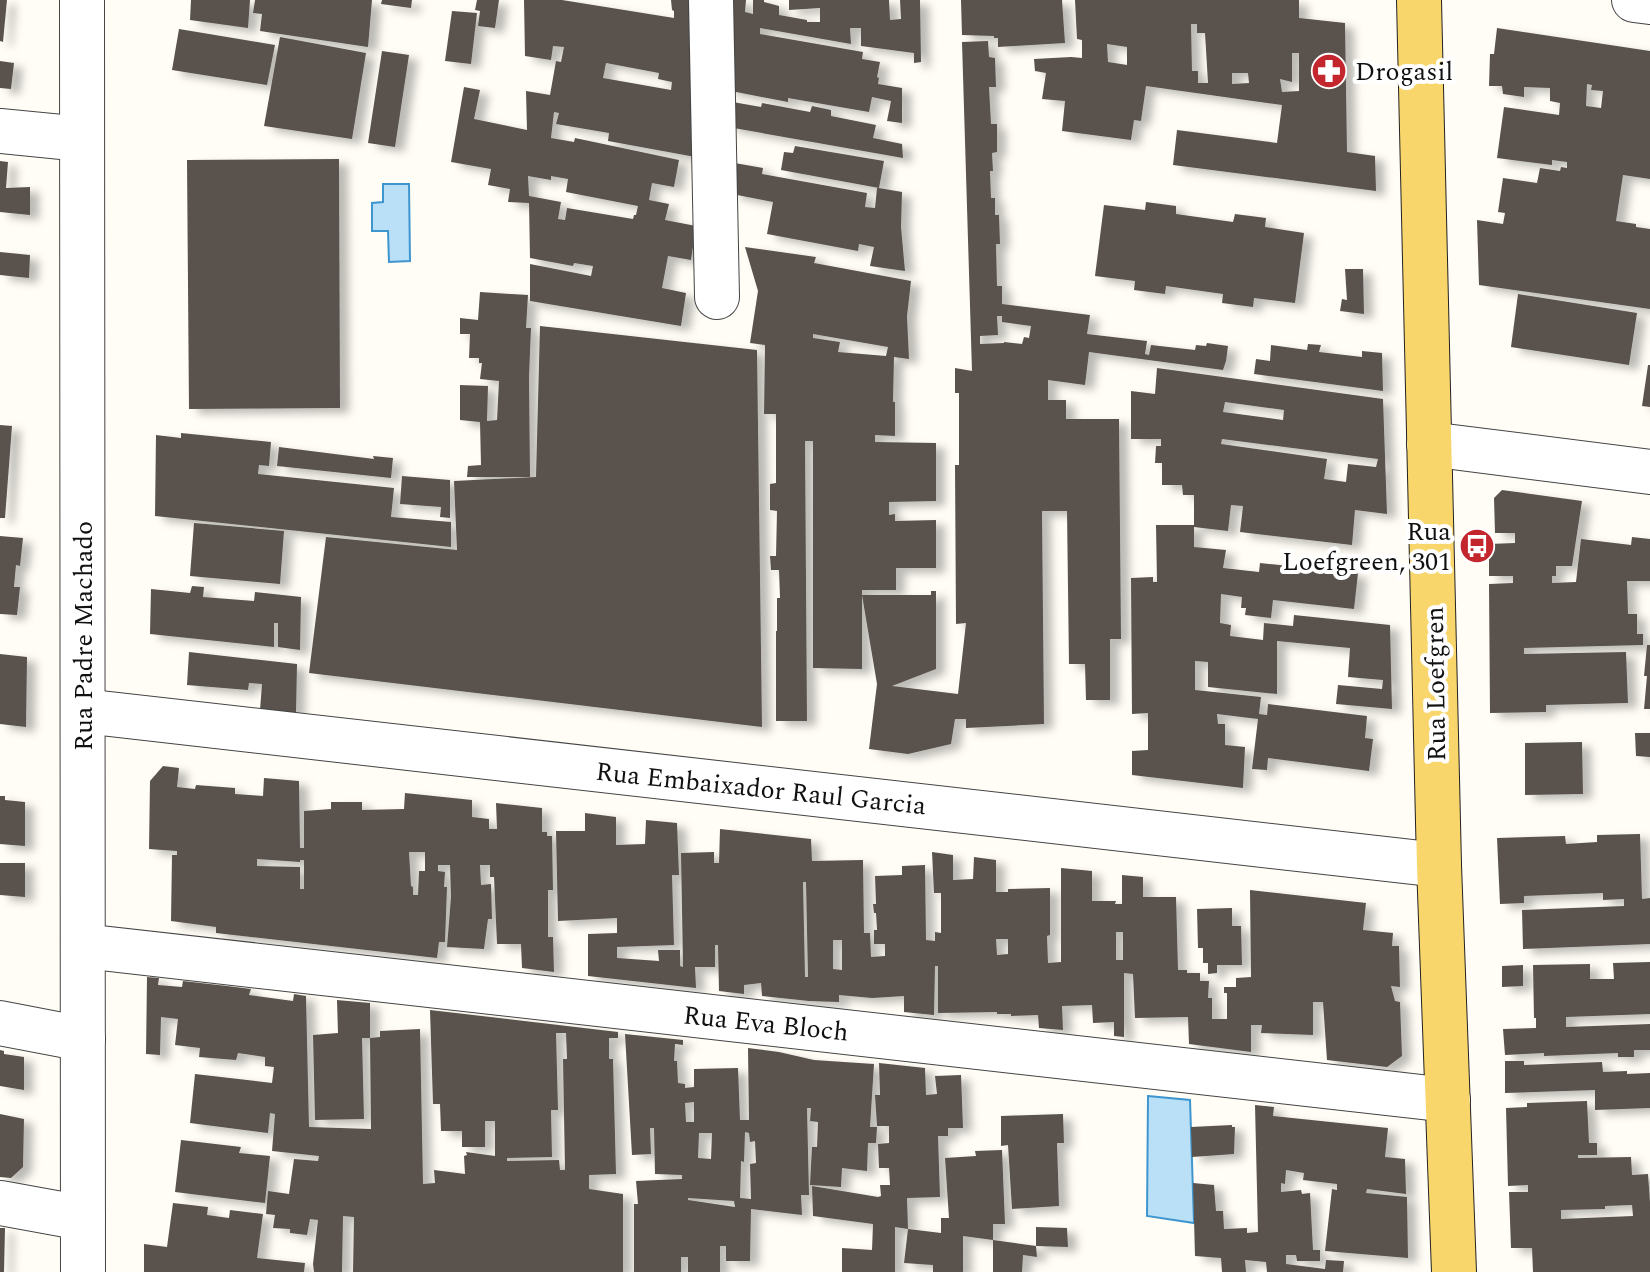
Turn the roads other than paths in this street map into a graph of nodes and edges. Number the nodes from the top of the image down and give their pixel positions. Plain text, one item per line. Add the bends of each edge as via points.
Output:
1 (82, 0) edge
2 (711, 0) edge
3 (1419, 0) edge
4 (1634, 0) edge
5 (1650, 2) edge
6 (0, 131) edge
7 (82, 139) junction
8 (717, 297) dead end
9 (1429, 444) junction
10 (1650, 472) edge
11 (83, 711) junction
12 (1439, 865) junction
13 (83, 946) junction
14 (0, 1023) edge
15 (83, 1039) junction
16 (1448, 1100) junction
17 (0, 1203) edge
18 (83, 1218) junction
19 (83, 1272) edge
20 (1454, 1272) edge

1 - 7 street, Rua Padre Machado
2 - 8 street
3 - 9 main road, Rua Loefgren
4 - 5 street
6 - 7 street
7 - 11 street, Rua Padre Machado
9 - 10 street
9 - 12 main road, Rua Loefgren
11 - 12 street, Rua Embaixador Raul Garcia
11 - 13 street, Rua Padre Machado
12 - 16 main road, Rua Loefgren
13 - 15 street, Rua Padre Machado
13 - 16 street, Rua Eva Bloch
14 - 15 street
15 - 18 street, Rua Padre Machado
16 - 20 main road, Rua Loefgren
17 - 18 street
18 - 19 street, Rua Padre Machado

